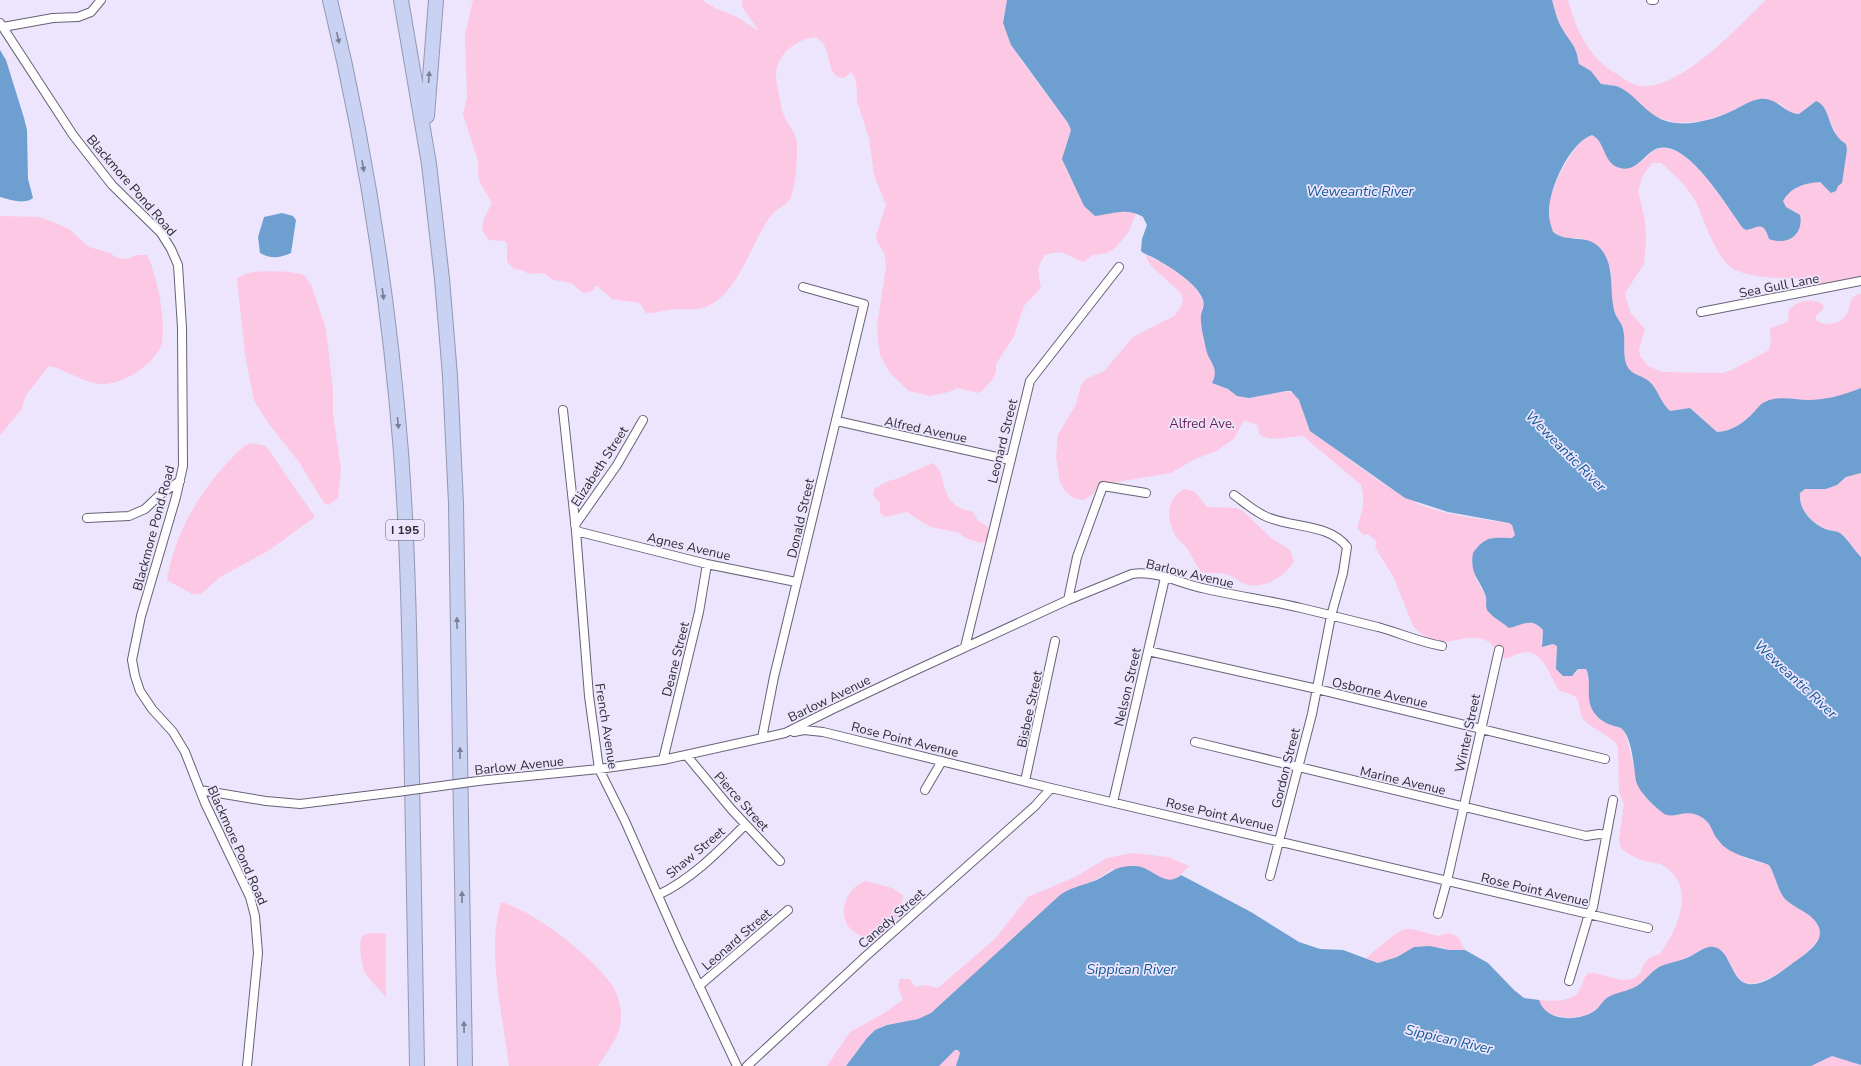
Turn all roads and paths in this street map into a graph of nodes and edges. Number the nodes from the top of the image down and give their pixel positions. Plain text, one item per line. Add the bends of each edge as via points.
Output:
1 (101, 0) edge
2 (330, 0) edge
3 (401, 0) edge
4 (436, 0) edge
5 (1, 25) edge
6 (426, 144) junction
7 (1119, 268) dead end
8 (1861, 281) edge
9 (803, 287) dead end
10 (1701, 312) dead end
11 (563, 410) dead end
12 (643, 420) dead end
13 (837, 421) junction
14 (1010, 460) junction
15 (180, 481) junction
16 (1146, 493) dead end
17 (1234, 495) dead end
18 (87, 518) dead end
19 (576, 528) junction
20 (707, 564) junction
21 (1166, 578) junction
22 (796, 582) junction
23 (1068, 600) junction
24 (1331, 616) junction
25 (1055, 641) dead end
26 (1442, 646) dead end
27 (965, 648) junction
28 (1499, 650) dead end
29 (1148, 651) junction
30 (1317, 689) junction
31 (1481, 728) junction
32 (786, 733) junction
33 (762, 738) junction
34 (1195, 742) dead end
35 (687, 756) junction
36 (1605, 759) dead end
37 (663, 760) junction
38 (942, 761) junction
39 (1298, 766) junction
40 (599, 769) junction
41 (1025, 781) junction
42 (1051, 788) junction
43 (200, 790) junction
44 (925, 790) dead end
45 (1613, 800) dead end
46 (1113, 802) junction
47 (1463, 806) junction
48 (746, 825) junction
49 (1606, 836) junction
50 (1279, 840) junction
51 (780, 862) dead end
52 (1270, 876) dead end
53 (1447, 881) junction
54 (658, 895) junction
55 (788, 910) dead end
56 (1438, 914) dead end
57 (1589, 914) junction
58 (1648, 928) dead end
59 (1570, 981) dead end
60 (699, 986) junction
61 (246, 1066) edge
62 (417, 1066) edge
63 (465, 1066) edge
64 (737, 1066) edge
65 (747, 1066) edge

1 - 5 street via 91,12 78,17
2 -> 62 highway, I 195 via 369,197 388,323 401,452 410,627
3 - 6 highway
6 -> 4 highway
5 - 15 street, Blackmore Pond Road via 73,135 112,185 161,233 175,257 181,286 182,328 184,438
63 -> 6 highway via 456,504 449,361
7 - 14 street, Leonard Street via 1032,376
8 - 10 street, Sea Gull Lane
9 - 13 street, Donald Street via 864,304
11 - 19 street, French Avenue
12 - 19 street, Elizabeth Street
13 - 14 street, Alfred Avenue
13 - 22 street, Donald Street
14 - 27 street, Leonard Street
15 - 18 street via 145,509 129,516
15 - 43 street, Blackmore Pond Road via 132,660 140,691 182,747
16 - 23 street via 1103,486 1077,557
17 - 24 street, Gordon Street via 1267,517 1330,534 1347,547
19 - 20 street, Agnes Avenue
19 - 40 street, French Avenue via 589,696
20 - 22 street, Agnes Avenue
20 - 37 street, Deane Street via 699,612
21 - 23 street, Barlow Avenue via 1142,572 1132,574
21 - 24 street, Barlow Avenue
21 - 29 street, Nelson Street
22 - 33 street, Donald Street
23 - 27 street, Barlow Avenue
24 - 26 street, Barlow Avenue
24 - 30 street, Gordon Street
25 - 41 street, Bisbee Street
27 - 32 street, Barlow Avenue
28 - 31 street, Winter Street
29 - 30 street, Osborne Avenue
29 - 46 street, Nelson Street
30 - 31 street, Osborne Avenue
30 - 39 street, Gordon Street
31 - 36 street, Osborne Avenue
31 - 47 street, Winter Street
32 - 33 street, Barlow Avenue
32 - 38 street, Rose Point Avenue via 804,730 824,732
33 - 35 street, Barlow Avenue
34 - 39 street, Marine Avenue
35 - 37 street, Barlow Avenue
35 - 48 street, Pierce Street
37 - 40 street, Barlow Avenue
38 - 41 street, Rose Point Avenue
38 - 44 street
39 - 47 street, Marine Avenue
39 - 50 street, Gordon Street
40 - 43 street, Barlow Avenue, bridge via 478,781 300,804
40 - 54 street, French Avenue
41 - 42 street, Rose Point Avenue
42 - 46 street, Rose Point Avenue
42 - 65 street, Canedy Street via 1035,806
43 - 61 street, Blackmore Pond Road via 250,898 255,916 258,953
45 - 49 street
46 - 50 street, Rose Point Avenue
47 - 49 street, Marine Avenue via 1586,836
47 - 53 street, Winter Street
48 - 51 street, Pierce Street
48 - 54 street, Shaw Street via 693,873
49 - 57 street via 1593,908
50 - 52 street, Gordon Street
50 - 53 street, Rose Point Avenue
53 - 56 street, Winter Street
53 - 57 street, Rose Point Avenue
54 - 60 street, French Avenue
55 - 60 street, Leonard Street
57 - 58 street, Rose Point Avenue
57 - 59 street
60 - 64 street, French Avenue

